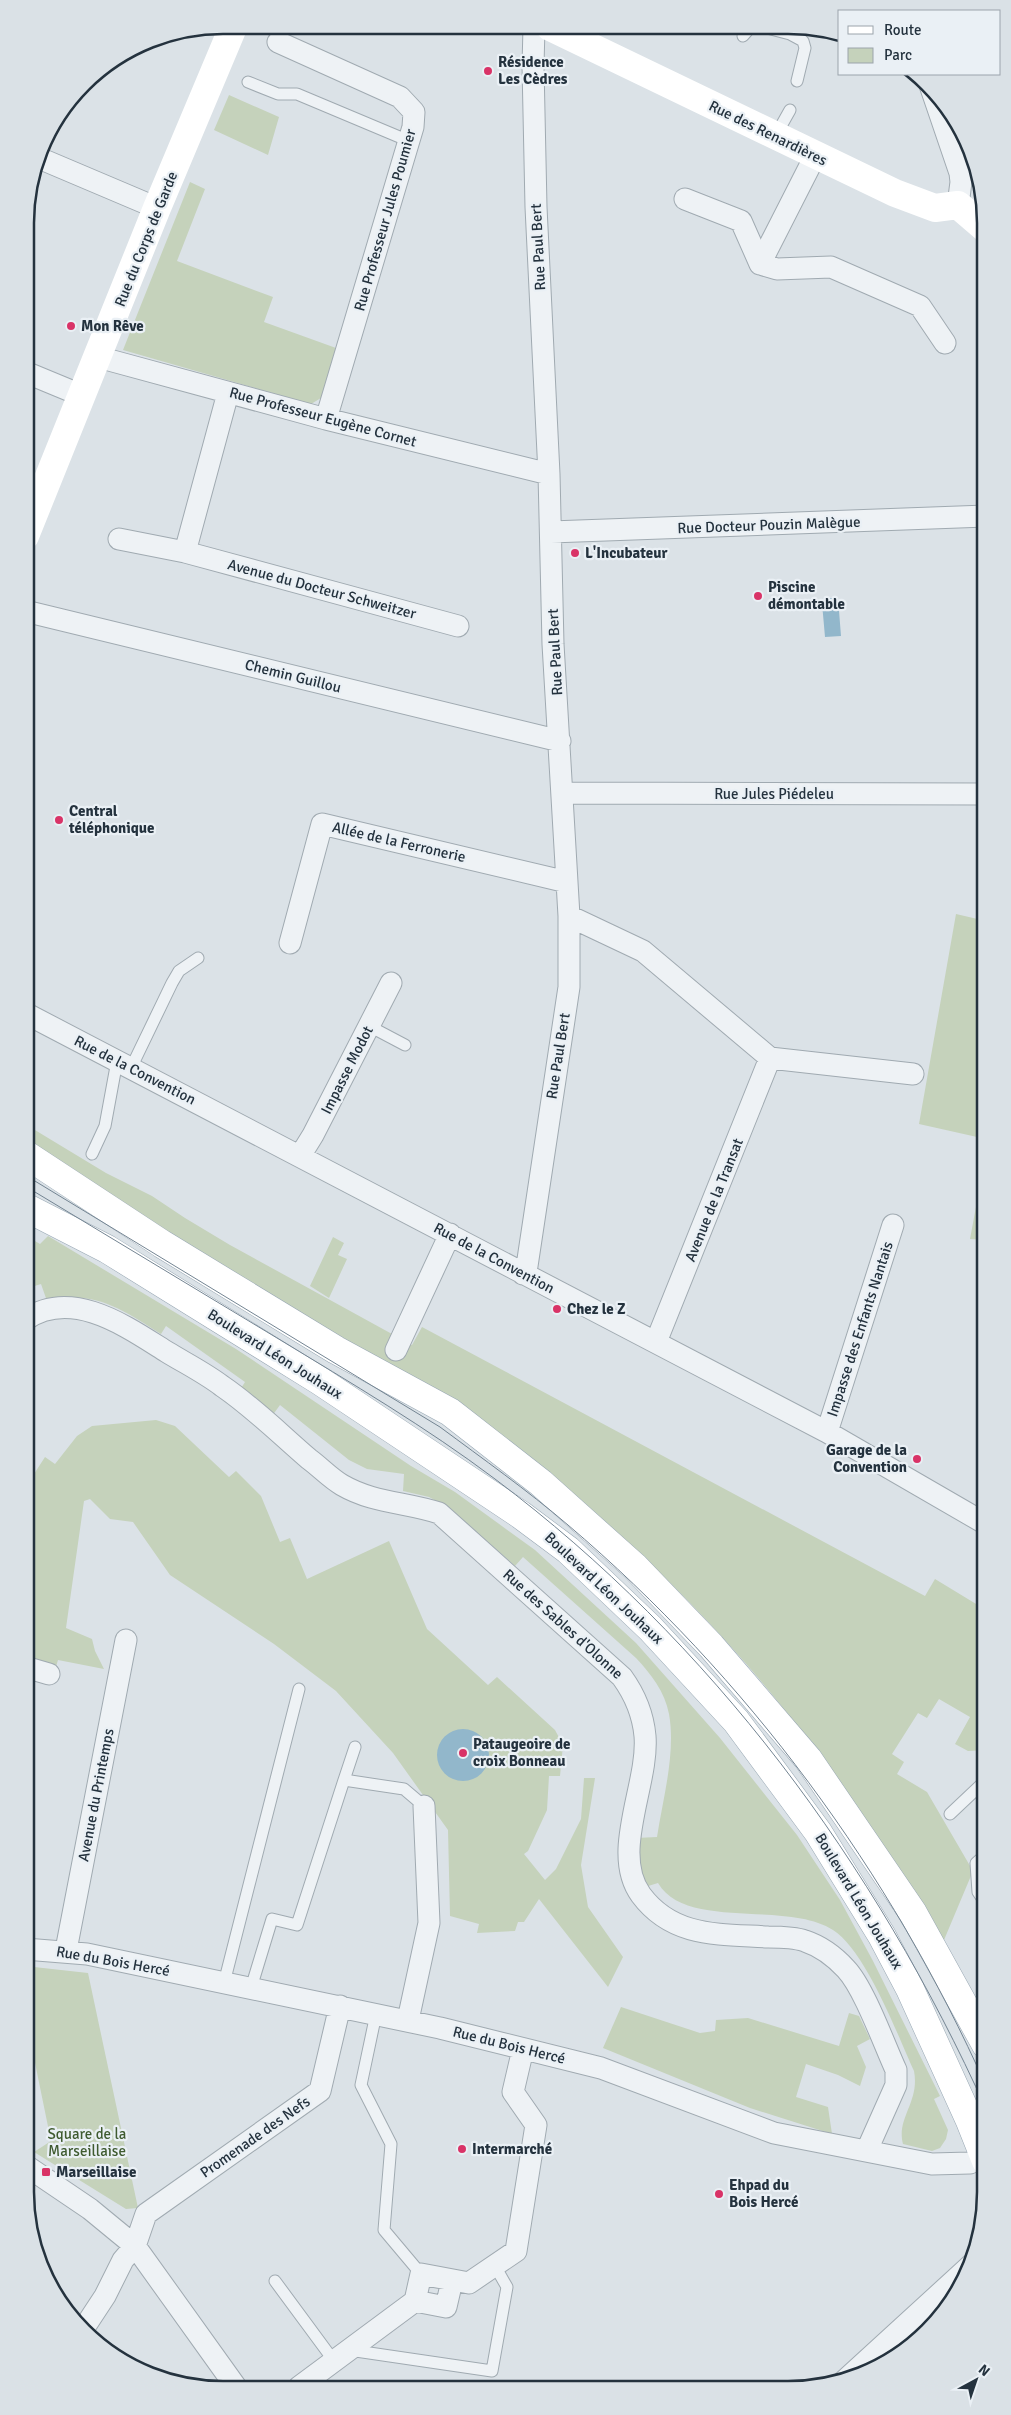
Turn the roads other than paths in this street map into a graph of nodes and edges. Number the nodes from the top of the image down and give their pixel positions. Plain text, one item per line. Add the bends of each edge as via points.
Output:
1 (230, 34) edge
2 (534, 34) edge
3 (564, 34) edge
4 (790, 34) edge
5 (278, 42) dead end
6 (797, 80) dead end
7 (248, 82) dead end
8 (938, 108) edge
9 (790, 110) dead end
10 (776, 137) junction
11 (409, 142) junction
12 (815, 156) junction
13 (45, 160) edge
14 (685, 199) dead end
15 (958, 205) junction
16 (157, 208) junction
17 (977, 221) edge
18 (760, 264) junction
19 (945, 342) dead end
20 (98, 357) junction
21 (34, 376) edge
22 (228, 393) junction
23 (83, 396) junction
24 (326, 419) junction
25 (549, 474) junction
26 (34, 514) edge
27 (977, 516) edge
28 (551, 532) junction
29 (119, 539) dead end
30 (185, 552) junction
31 (34, 613) edge
32 (458, 626) dead end
33 (560, 741) junction
34 (563, 793) junction
35 (977, 794) edge
36 (567, 882) junction
37 (569, 916) junction
38 (290, 943) dead end
39 (198, 958) dead end
40 (391, 982) dead end
41 (34, 1018) edge
42 (369, 1026) junction
43 (405, 1045) dead end
44 (770, 1058) junction
45 (124, 1064) junction
46 (914, 1074) dead end
47 (92, 1154) dead end
48 (300, 1156) junction
49 (34, 1160) edge
50 (34, 1212) edge
51 (893, 1226) dead end
52 (450, 1234) junction
53 (524, 1274) junction
54 (34, 1314) edge
55 (656, 1342) junction
56 (396, 1350) dead end
57 (827, 1432) junction
58 (977, 1519) edge
59 (126, 1640) dead end
60 (34, 1670) edge
61 (49, 1674) dead end
62 (299, 1689) dead end
63 (355, 1747) dead end
64 (344, 1780) junction
65 (977, 1788) edge
66 (424, 1806) joint
67 (950, 1814) dead end
68 (977, 1861) edge
69 (977, 1877) edge
70 (34, 1949) edge
71 (66, 1950) junction
72 (224, 1982) junction
73 (251, 1988) junction
74 (340, 2006) junction
75 (376, 2014) junction
76 (408, 2020) junction
77 (977, 2029) edge
78 (523, 2049) junction
79 (977, 2141) edge
80 (868, 2150) junction
81 (977, 2161) edge
82 (34, 2172) edge
83 (135, 2246) junction
84 (495, 2266) junction
85 (421, 2274) junction
86 (957, 2277) edge
87 (452, 2281) junction
88 (275, 2282) dead end
89 (415, 2301) junction
90 (87, 2324) edge
91 (342, 2356) junction
92 (857, 2368) edge
93 (232, 2381) edge
94 (307, 2381) edge

1 - 16 main road, Rue du Corps de Garde
2 - 25 street, Rue Paul Bert via 536,206
3 - 10 main road, Rue des Renardières
4 - 6 lane via 803,41 805,48
5 - 11 street, Rue Professeur Jules Poumier via 400,97 414,112
7 - 11 lane via 278,94 297,94
8 - 15 street via 960,173
9 - 10 lane
10 - 12 main road, Rue des Renardières
11 - 24 street, Rue Professeur Jules Poumier
12 - 15 main road, Rue des Renardières via 926,206
12 - 18 street
13 - 16 street
14 - 18 street via 741,221
15 - 17 main road
16 - 20 main road, Rue du Corps de Garde
18 - 19 street via 776,269 830,267 920,306
20 - 22 street, Rue Professeur Eugène Cornet
20 - 23 main road, Rue du Corps de Garde
21 - 23 street
22 - 24 street, Rue Professeur Eugène Cornet
22 - 30 street
23 - 26 main road, Rue du Corps de Garde
24 - 25 street, Rue Professeur Eugène Cornet
25 - 28 street, Rue Paul Bert
27 - 28 street, Rue Docteur Pouzin Malègue
28 - 33 street, Rue Paul Bert via 553,644
29 - 30 street, Avenue du Docteur Schweitzer
30 - 32 street, Avenue du Docteur Schweitzer
31 - 33 street, Chemin Guillou
33 - 34 street, Rue Paul Bert
34 - 35 street, Rue Jules Piédeleu
34 - 36 street, Rue Paul Bert
36 - 37 street, Rue Paul Bert
36 - 38 street, Allée de la Ferronerie via 322,824
37 - 44 street via 643,952
37 - 53 street, Rue Paul Bert via 569,987
39 - 45 lane via 179,971
40 - 42 street, Impasse Modot
41 - 45 street, Rue de la Convention
42 - 43 lane
42 - 48 street, Impasse Modot
44 - 46 street
44 - 55 street, Avenue de la Transat
45 - 47 lane via 105,1126
45 - 48 street, Rue de la Convention
48 - 52 street, Rue de la Convention
49 - 77 main road via 162,1244 336,1350 450,1412 541,1484 635,1567 711,1646 808,1759 913,1913
50 - 79 main road, Boulevard Léon Jouhaux via 107,1250 312,1376 505,1504 568,1550 650,1628 736,1721 818,1832 882,1936 910,1989
51 - 57 street, Impasse des Enfants Nantais
52 - 53 street, Rue de la Convention
52 - 56 street
53 - 55 street, Rue de la Convention
54 - 80 street, Rue des Sables d'Olonne via 51,1309 93,1311 116,1321 223,1386 340,1484 373,1499 410,1504 439,1513 622,1677 634,1694 645,1737 629,1859 639,1893 650,1908 686,1928 709,1934 805,1941 820,1948 846,1969 857,1984 896,2070 896,2085
55 - 57 street, Rue de la Convention
57 - 58 street, Rue de la Convention
59 - 71 street, Avenue du Printemps
60 - 61 street
62 - 72 lane
63 - 64 lane
64 - 66 lane via 404,1789
64 - 73 lane via 297,1925 272,1919
65 - 67 lane
66 - 76 street via 428,1923
68 - 69 lane
70 - 71 street, Rue du Bois Hercé
71 - 72 street, Rue du Bois Hercé
72 - 73 street, Rue du Bois Hercé
73 - 74 street, Rue du Bois Hercé
74 - 75 street, Rue du Bois Hercé
74 - 83 street, Promenade des Nefs via 320,2091 146,2214
75 - 76 street, Rue du Bois Hercé
75 - 85 lane via 362,2085 391,2144 384,2230
76 - 78 street, Rue du Bois Hercé
78 - 80 street, Rue du Bois Hercé via 601,2068 774,2133
78 - 84 street via 513,2092 536,2124 516,2251
80 - 81 street, Rue du Bois Hercé via 932,2164
82 - 83 street
83 - 90 street, Promenade des Nefs via 123,2260
83 - 93 street
84 - 87 street via 469,2283
84 - 91 lane via 507,2287 492,2371
85 - 87 street
85 - 89 street
86 - 92 street
87 - 89 street via 446,2307
88 - 91 lane
89 - 91 street
91 - 94 street

